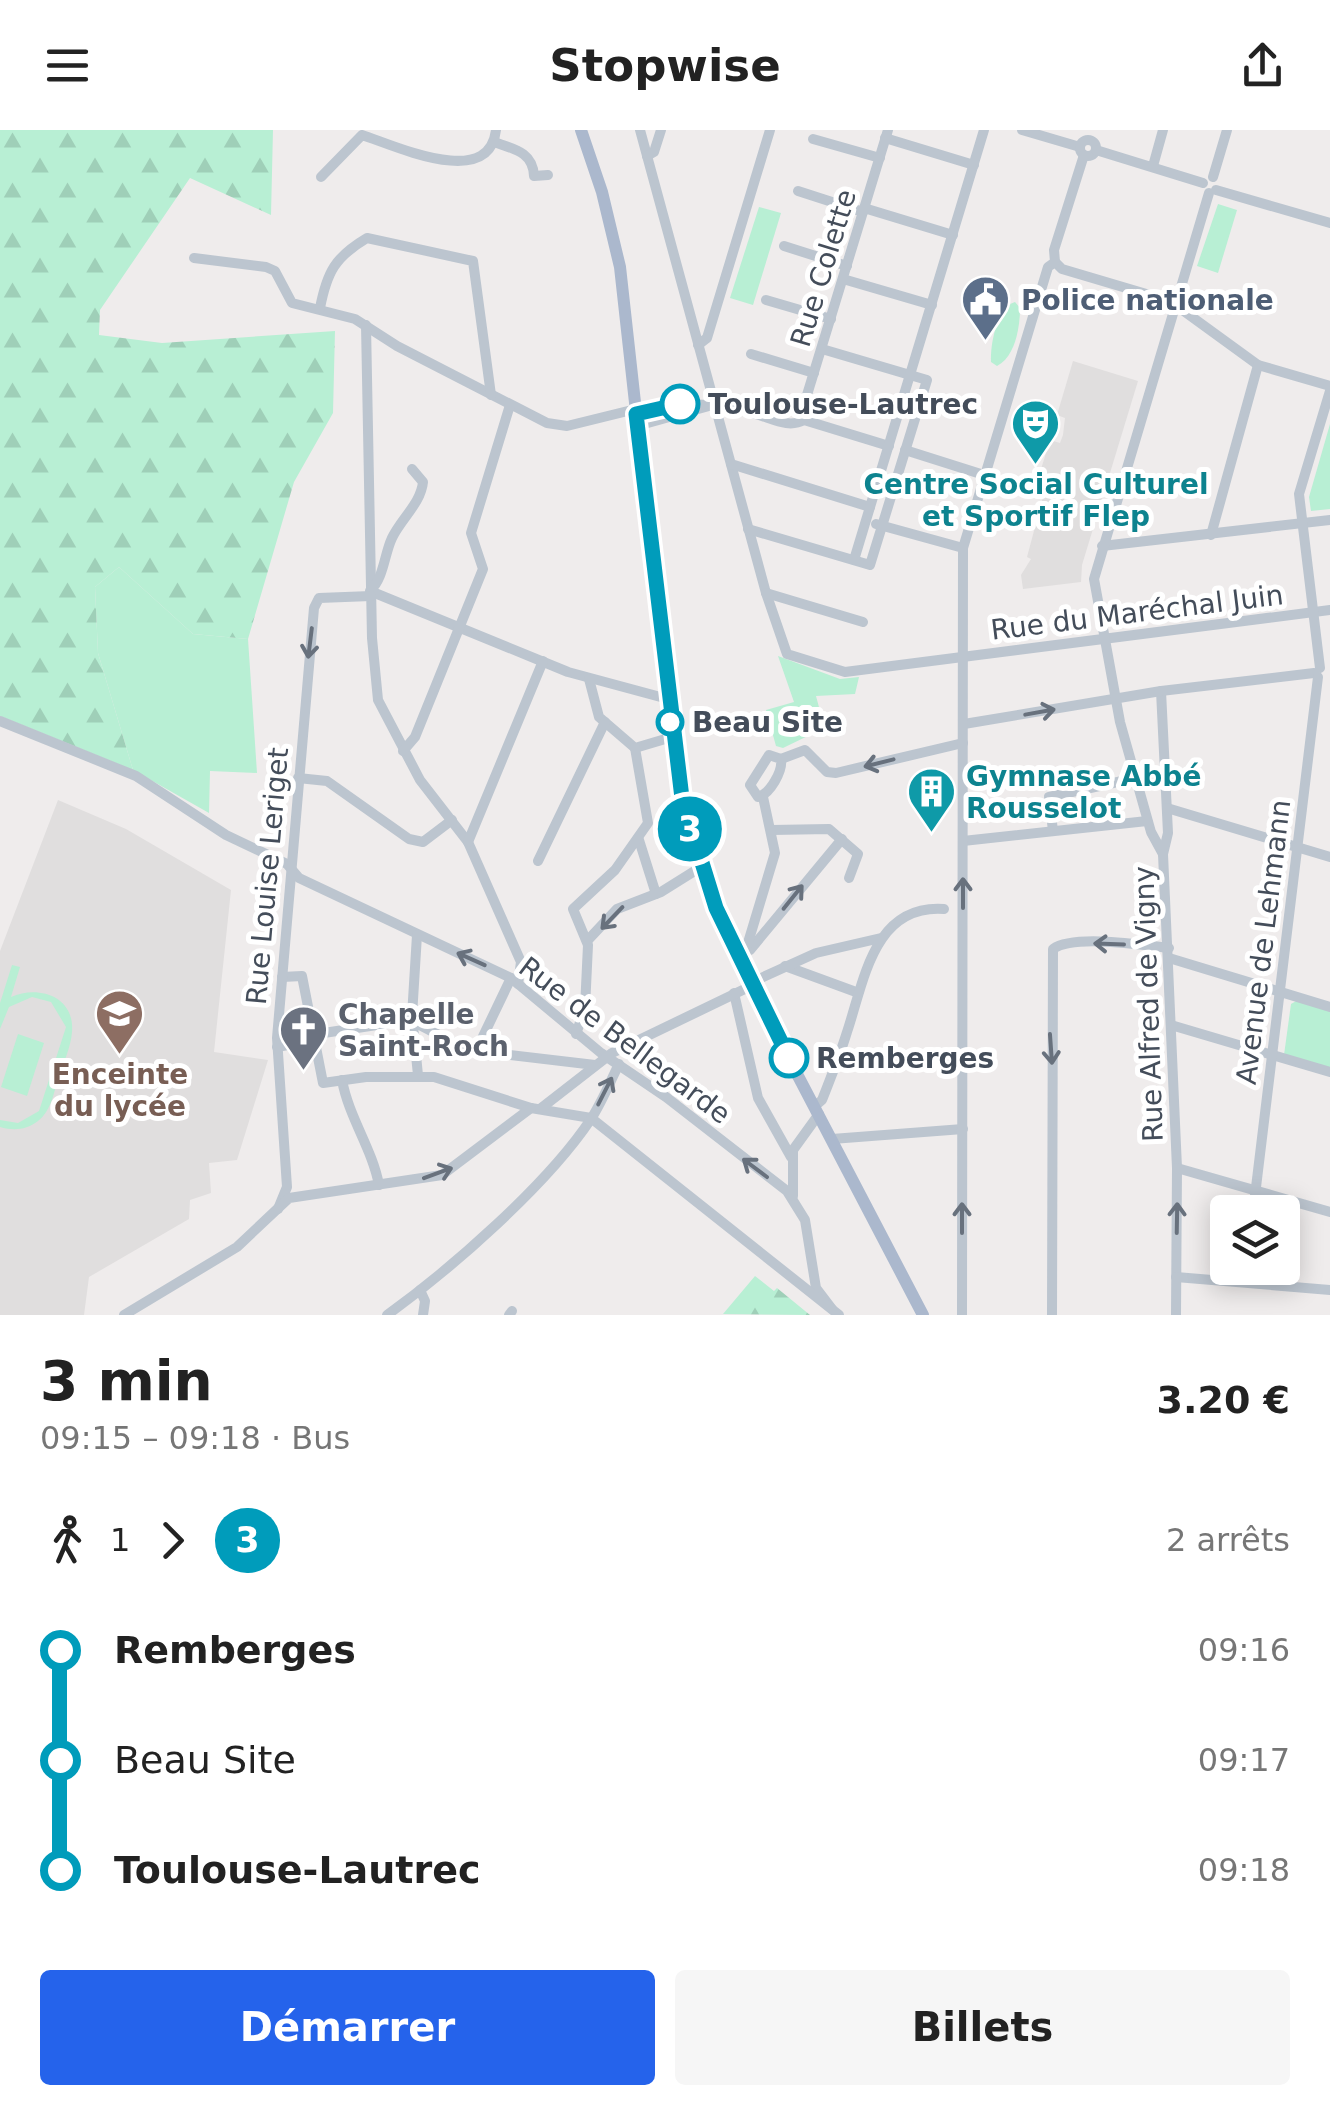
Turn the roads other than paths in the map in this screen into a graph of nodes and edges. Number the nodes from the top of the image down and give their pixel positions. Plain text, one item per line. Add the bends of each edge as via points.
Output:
1 (581, 130) edge
2 (640, 130) edge
3 (662, 130) edge
4 (770, 130) edge
5 (984, 130) edge
6 (1022, 130) edge
7 (1044, 130) edge
8 (1163, 130) edge
9 (1227, 130) edge
10 (357, 133) edge
11 (886, 134) edge
12 (496, 136) edge
13 (814, 140) dead end
14 (1085, 142) edge
15 (647, 156) junction
16 (880, 158) junction
17 (974, 165) junction
18 (1153, 166) junction
19 (548, 176) dead end
20 (321, 177) dead end
21 (1212, 185) junction
22 (798, 191) dead end
23 (864, 210) junction
24 (1330, 220) edge
25 (953, 235) junction
26 (784, 246) dead end
27 (194, 258) dead end
28 (1055, 262) junction
29 (847, 266) junction
30 (843, 279) junction
31 (766, 300) dead end
32 (1176, 304) junction
33 (932, 305) junction
34 (320, 308) junction
35 (831, 319) junction
36 (366, 326) junction
37 (698, 345) junction
38 (822, 349) junction
39 (751, 354) dead end
40 (1258, 366) junction
41 (814, 373) junction
42 (910, 375) junction
43 (1330, 389) edge
44 (491, 395) junction
45 (715, 404) junction
46 (510, 405) junction
47 (636, 416) junction
48 (804, 420) junction
49 (889, 446) junction
50 (906, 450) junction
51 (731, 464) junction
52 (412, 468) dead end
53 (984, 475) junction
54 (870, 506) junction
55 (1330, 520) edge
56 (866, 521) junction
57 (1303, 523) junction
58 (882, 526) junction
59 (748, 529) junction
60 (1210, 535) junction
61 (1102, 546) junction
62 (963, 548) junction
63 (854, 560) junction
64 (370, 594) junction
65 (766, 594) junction
66 (1330, 610) edge
67 (1316, 612) junction
68 (864, 622) dead end
69 (459, 626) junction
70 (1103, 639) junction
71 (964, 657) junction
72 (543, 661) junction
73 (1321, 672) edge
74 (588, 679) junction
75 (1161, 691) junction
76 (1115, 698) junction
77 (668, 700) junction
78 (0, 722) edge
79 (605, 722) junction
80 (964, 724) junction
81 (672, 738) junction
82 (964, 743) junction
83 (635, 748) junction
84 (403, 751) junction
85 (781, 758) junction
86 (298, 778) junction
87 (1136, 778) junction
88 (763, 797) junction
89 (1142, 802) junction
90 (1166, 803) junction
91 (452, 820) junction
92 (1148, 820) junction
93 (772, 830) junction
94 (1053, 831) junction
95 (842, 839) junction
96 (639, 840) junction
97 (962, 841) junction
98 (468, 842) junction
99 (1296, 847) junction
100 (1163, 854) junction
101 (1330, 857) edge
102 (538, 861) dead end
103 (701, 868) junction
104 (292, 870) junction
105 (849, 878) dead end
106 (656, 894) junction
107 (944, 909) dead end
108 (418, 935) junction
109 (881, 938) junction
110 (587, 942) junction
111 (1169, 953) junction
112 (742, 959) junction
113 (785, 966) junction
114 (282, 977) junction
115 (514, 981) junction
116 (750, 984) junction
117 (856, 992) junction
118 (1281, 992) junction
119 (734, 993) junction
120 (1330, 1006) edge
121 (412, 1022) junction
122 (1172, 1025) junction
123 (576, 1034) junction
124 (311, 1038) junction
125 (277, 1046) junction
126 (476, 1051) junction
127 (1273, 1055) junction
128 (606, 1057) junction
129 (619, 1064) junction
130 (595, 1065) junction
131 (1330, 1072) edge
132 (418, 1075) junction
133 (342, 1080) junction
134 (536, 1108) junction
135 (817, 1110) junction
136 (591, 1118) junction
137 (963, 1129) junction
138 (832, 1138) junction
139 (790, 1157) junction
140 (1177, 1168) junction
141 (286, 1178) junction
142 (379, 1185) junction
143 (1256, 1189) junction
144 (304, 1194) junction
145 (1255, 1195) edge
146 (793, 1196) junction
147 (278, 1209) junction
148 (1330, 1212) edge
149 (1210, 1276) edge
150 (813, 1277) junction
151 (1176, 1277) junction
152 (1300, 1284) edge
153 (420, 1290) junction
154 (802, 1290) junction
155 (1330, 1290) edge
156 (836, 1312) edge
157 (124, 1315) edge
158 (386, 1315) edge
159 (423, 1315) edge
160 (923, 1315) edge
161 (962, 1315) edge
162 (1052, 1315) edge
163 (1176, 1315) edge

1 - 47 main road via 616,249
2 - 15 street
3 - 15 street
4 - 37 street via 708,338
5 - 17 street
6 - 14 street
7 - 14 street
8 - 18 street
9 - 21 street
10 - 12 street via 453,162 475,160
10 - 20 street
11 - 16 street, Rue Colette
11 - 17 street
12 - 19 street via 525,153 534,176
13 - 16 street
14 - 18 street
14 - 28 street
15 - 37 street
16 - 23 street, Rue Colette
17 - 25 street
18 - 21 street
21 - 24 street
21 - 32 street
22 - 23 street
23 - 25 street
23 - 29 street, Rue Colette
25 - 33 street
26 - 29 street
27 - 34 street via 266,267 292,303
28 - 32 street
28 - 53 street via 1048,267
29 - 30 street, Rue Colette
30 - 33 street
30 - 35 street, Rue Colette
31 - 35 street
32 - 40 street
32 - 61 street
33 - 42 street
34 - 36 street
34 - 44 street via 329,268 367,238 473,261
35 - 38 street, Rue Colette
36 - 44 street
36 - 64 street
37 - 45 street
38 - 41 street, Rue Colette
38 - 42 street
39 - 41 street
40 - 43 street
40 - 60 street
41 - 48 street, Rue Colette
42 - 49 street
42 - 50 street via 926,380
43 - 57 street, Avenue de Lehmann via 1300,494
44 - 46 street
45 - 47 street
45 - 48 street via 792,425
45 - 51 street
46 - 47 street via 566,426
46 - 69 street via 472,533 484,569
47 - 77 main road
48 - 49 street
49 - 54 street
50 - 53 street
50 - 58 street
51 - 54 street
51 - 59 street
52 - 64 street via 423,482 422,493 391,539
53 - 62 street
54 - 56 street
55 - 57 street
56 - 58 street
56 - 63 street
57 - 60 street
57 - 67 street, Avenue de Lehmann
58 - 62 street
58 - 63 street via 870,565
59 - 63 street
59 - 65 street
60 - 61 street
61 - 70 street via 1094,580
62 - 71 street
64 - 69 street
64 - 84 street via 378,700
64 -> 86 street, Rue Louise Leriget via 319,598 314,608
65 - 68 street
65 - 71 street, Rue du Maréchal Juin via 784,651 839,672
66 - 67 street, Rue du Maréchal Juin
67 - 70 street, Rue du Maréchal Juin
67 - 73 street, Avenue de Lehmann
69 - 72 street
69 - 84 street via 415,737
70 - 71 street, Rue du Maréchal Juin
70 - 76 street
71 - 80 street
72 - 74 street
72 - 98 street
73 - 75 street
73 - 99 street, Avenue de Lehmann
74 - 77 street
74 - 79 street
75 - 76 street
75 - 90 street, Rue Alfred de Vigny
80 -> 76 street
76 - 87 street
77 - 81 main road
78 - 104 street, Rue de Bellegarde via 136,776
79 - 83 street
79 - 102 street
80 - 82 street
81 - 83 street
81 - 103 main road
82 -> 85 street via 836,773 802,750
82 - 97 street
83 - 96 street via 649,809
84 - 91 street
85 - 88 street via 782,768
85 - 88 street via 765,758 750,784
86 - 91 street via 327,781 409,839 423,842
86 - 104 street, Rue Louise Leriget
87 - 89 street
87 - 94 street via 1049,797
88 - 93 street
89 - 90 street
89 - 92 street
90 - 99 street
90 - 100 street, Rue Alfred de Vigny
91 - 98 street
92 - 94 street
92 - 100 street
93 - 95 street via 823,827
93 - 112 street via 775,844
94 - 97 street
95 - 105 street via 858,854
112 -> 95 street
96 - 106 street
96 - 110 street via 573,909
137 -> 97 street
98 - 115 street via 521,962
99 - 101 street
99 - 118 street, Avenue de Lehmann
100 - 111 street, Rue Alfred de Vigny
103 - 106 street
103 - 112 main road
104 - 108 street, Rue de Bellegarde
104 - 114 street, Rue Louise Leriget
106 -> 110 street via 618,909
107 - 109 street via 914,910
115 -> 108 street, Rue de Bellegarde
108 - 121 street
109 - 113 street
109 - 117 street
110 - 123 street via 585,1008
111 - 118 street
111 - 122 street, Rue Alfred de Vigny
111 -> 162 street via 1067,943 1052,951
112 - 116 main road
113 - 116 street
113 - 117 street
114 - 124 street via 302,976
114 - 125 street, Rue Louise Leriget
115 - 123 street, Rue de Bellegarde
115 - 126 street
116 - 119 street
116 - 135 main road
117 - 135 street
118 - 120 street
118 - 127 street, Avenue de Lehmann
119 - 128 street
119 - 139 street via 761,1108
121 - 124 street
121 - 126 street
121 - 132 street
122 - 127 street
122 - 140 street, Rue Alfred de Vigny
123 - 128 street, Rue de Bellegarde
124 - 125 street
124 - 133 street via 323,1083
125 - 141 street, Rue Louise Leriget
126 - 130 street
127 - 131 street
127 - 143 street, Avenue de Lehmann
128 - 129 street, Rue de Bellegarde
128 - 130 street
136 -> 129 street
146 -> 129 street, Rue de Bellegarde
130 - 134 street
132 - 133 street
132 - 134 street
133 - 142 street
134 - 136 street
142 -> 134 street via 447,1172
135 - 138 main road
135 - 139 street
136 - 153 street via 526,1193
136 - 154 street
137 - 138 street
161 -> 137 street
138 - 160 main road
139 - 146 street
140 - 143 street
151 -> 140 street, Rue Alfred de Vigny
141 - 144 street
141 - 147 street, Rue Louise Leriget
142 - 144 street
143 - 145 street, Avenue de Lehmann
143 - 148 street
144 - 147 street
146 - 150 street via 811,1245
147 - 157 street via 238,1247
149 - 151 street
150 - 154 street
150 - 156 street
151 - 163 street, Rue Alfred de Vigny
152 - 155 street
153 - 158 street
153 - 159 street
154 - 156 street

